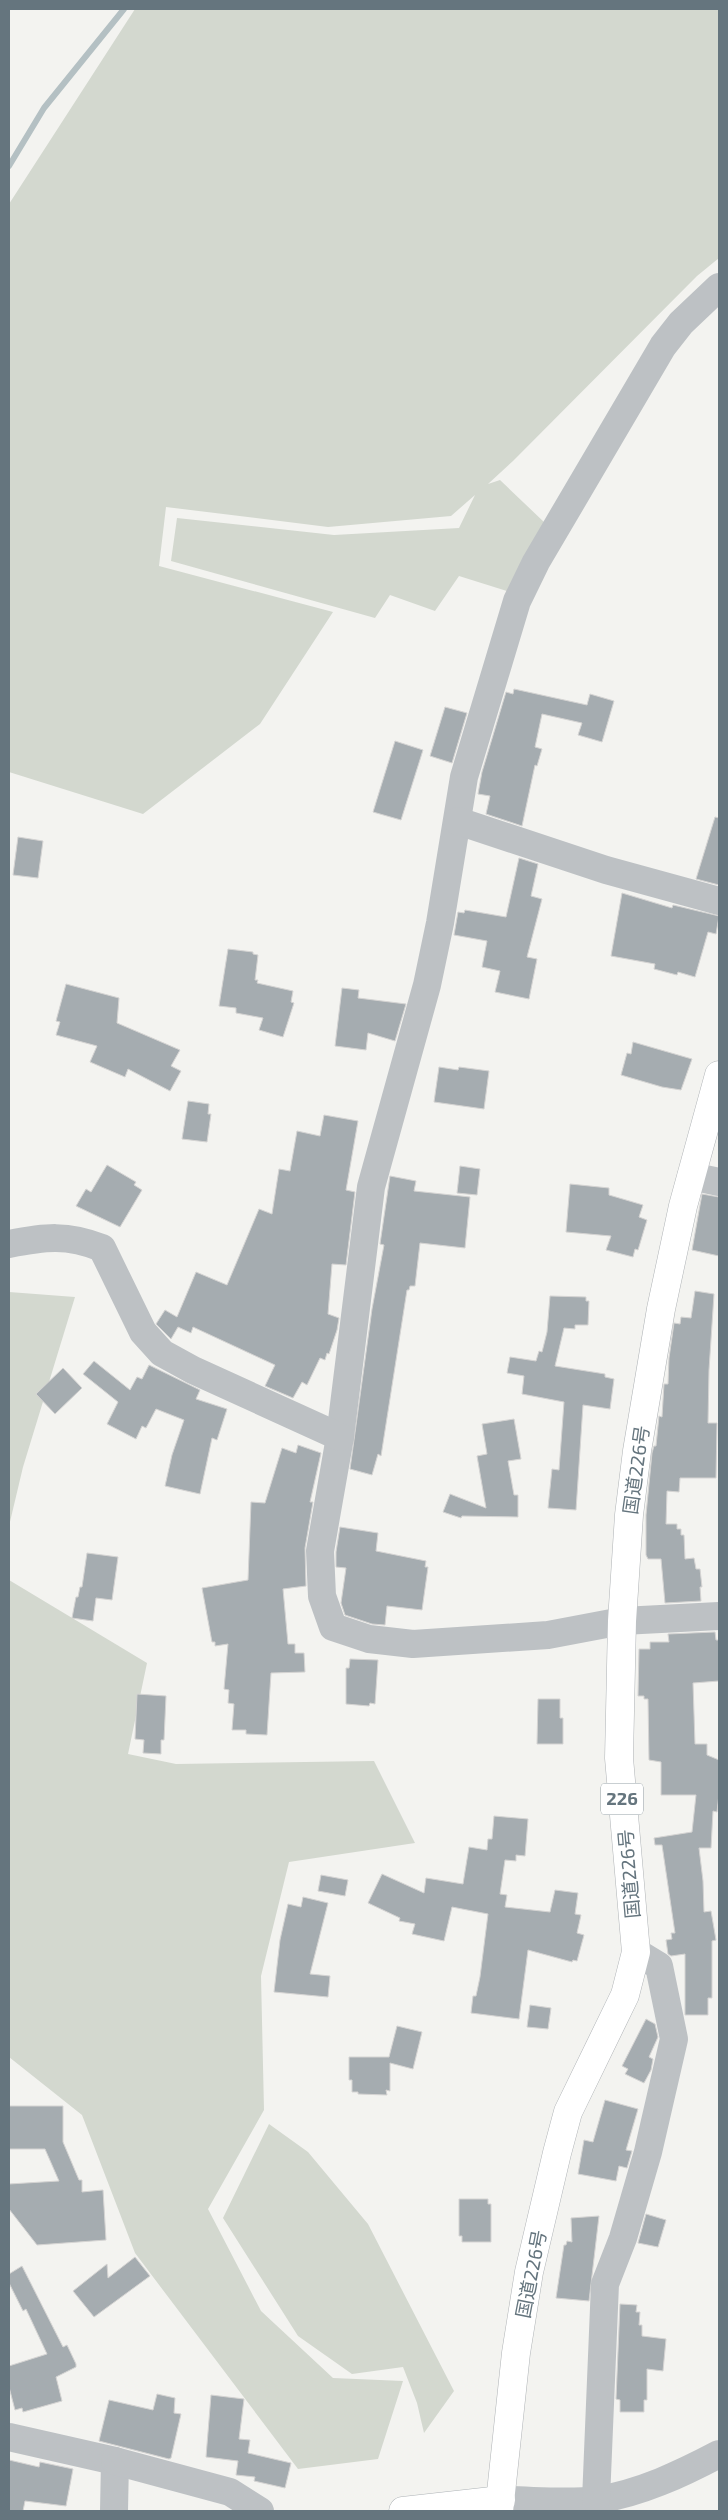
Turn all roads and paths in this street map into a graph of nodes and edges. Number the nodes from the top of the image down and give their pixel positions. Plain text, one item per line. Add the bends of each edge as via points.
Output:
1 (719, 287) edge
2 (458, 821) junction
3 (719, 901) edge
4 (719, 1075) edge
5 (691, 1176) junction
6 (719, 1182) edge
7 (9, 1244) edge
8 (340, 1437) junction
9 (719, 1616) edge
10 (622, 1621) junction
11 (636, 1952) junction
12 (9, 2437) edge
13 (719, 2454) edge
14 (115, 2461) junction
15 (596, 2500) junction
16 (500, 2506) edge
17 (114, 2511) edge
18 (260, 2511) edge
19 (403, 2511) edge

1 - 2 street via 681,323 663,346 536,562 517,601 464,777
2 - 3 street via 606,870
2 - 8 street via 427,985 371,1187
4 - 5 main road, 国道226号 / 226
5 - 6 street
5 - 10 main road, 国道226号 / 226 via 661,1309 637,1451
7 - 8 street via 55,1237 72,1238 102,1248 143,1332 162,1353
8 - 10 street via 320,1551 322,1596 333,1627 370,1639 413,1644 548,1635
9 - 10 street
10 - 11 main road, 国道226号 / 226 via 619,1758
11 - 15 street via 659,1966 674,2039 648,2152 623,2238 605,2284
11 - 16 main road, 国道226号 / 226 via 626,1995 568,2112 557,2153 528,2281 516,2353
12 - 14 street
13 - 15 street via 674,2478
14 - 17 street
14 - 18 street via 230,2492
15 - 16 street
16 - 19 main road

